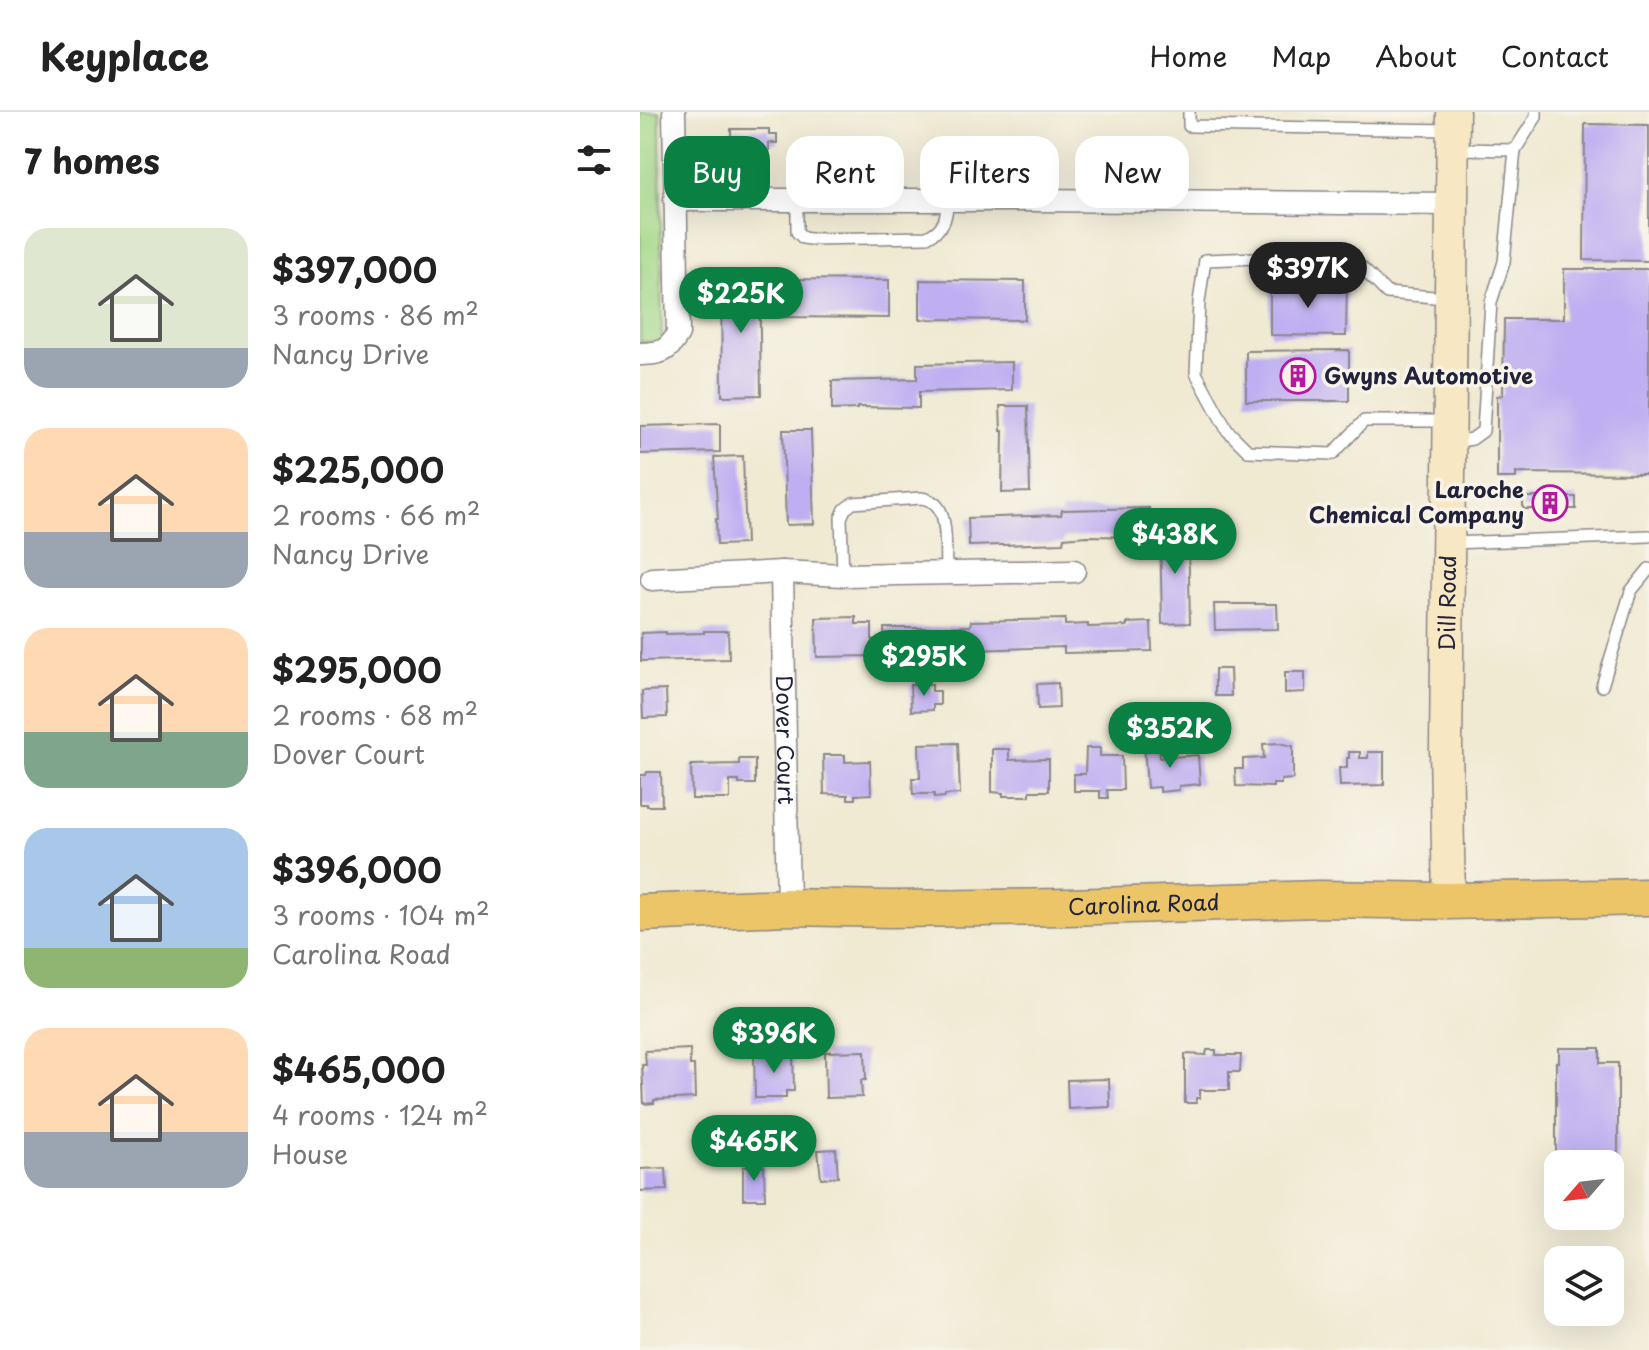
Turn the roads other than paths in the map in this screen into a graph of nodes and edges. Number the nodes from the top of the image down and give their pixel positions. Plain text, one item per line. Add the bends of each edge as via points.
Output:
1 (674, 112) edge
2 (1189, 112) edge
3 (1536, 112) edge
4 (1453, 130) edge
5 (674, 136) edge
6 (1515, 150) junction
7 (1059, 201) edge
8 (1452, 204) junction
9 (675, 208) edge
10 (797, 208) edge
11 (947, 208) edge
12 (1451, 299) junction
13 (640, 354) edge
14 (1450, 432) junction
15 (1649, 536) edge
16 (1448, 543) junction
17 (1649, 569) edge
18 (1074, 571) dead end
19 (782, 572) junction
20 (946, 574) junction
21 (843, 575) junction
22 (652, 579) dead end
23 (1602, 686) dead end
24 (1649, 897) edge
25 (1449, 901) junction
26 (788, 907) junction
27 (640, 913) edge

1 - 5 street
2 - 4 lane via 1189,126
3 - 6 lane
4 - 6 lane
4 - 8 street, Dill Road
6 - 14 lane via 1504,262 1491,302 1483,431 1472,439
7 - 8 street
8 - 12 street, Dill Road
9 - 13 street via 678,334 659,353
10 - 11 lane via 797,232 810,239 927,237 945,221
12 - 14 street, Dill Road
12 - 14 lane via 1387,293 1355,261 1205,260 1196,373 1227,430 1248,451 1333,454 1364,421
14 - 16 street, Dill Road
15 - 16 lane
16 - 25 street, Dill Road
17 - 23 lane via 1631,591
18 - 20 street
19 - 21 street
19 - 22 street
19 - 26 street, Dover Court
20 - 21 street
20 - 21 lane via 943,514 921,498 853,503 845,509
24 - 25 main road, Carolina Road
25 - 26 main road, Carolina Road
26 - 27 main road, Carolina Road

